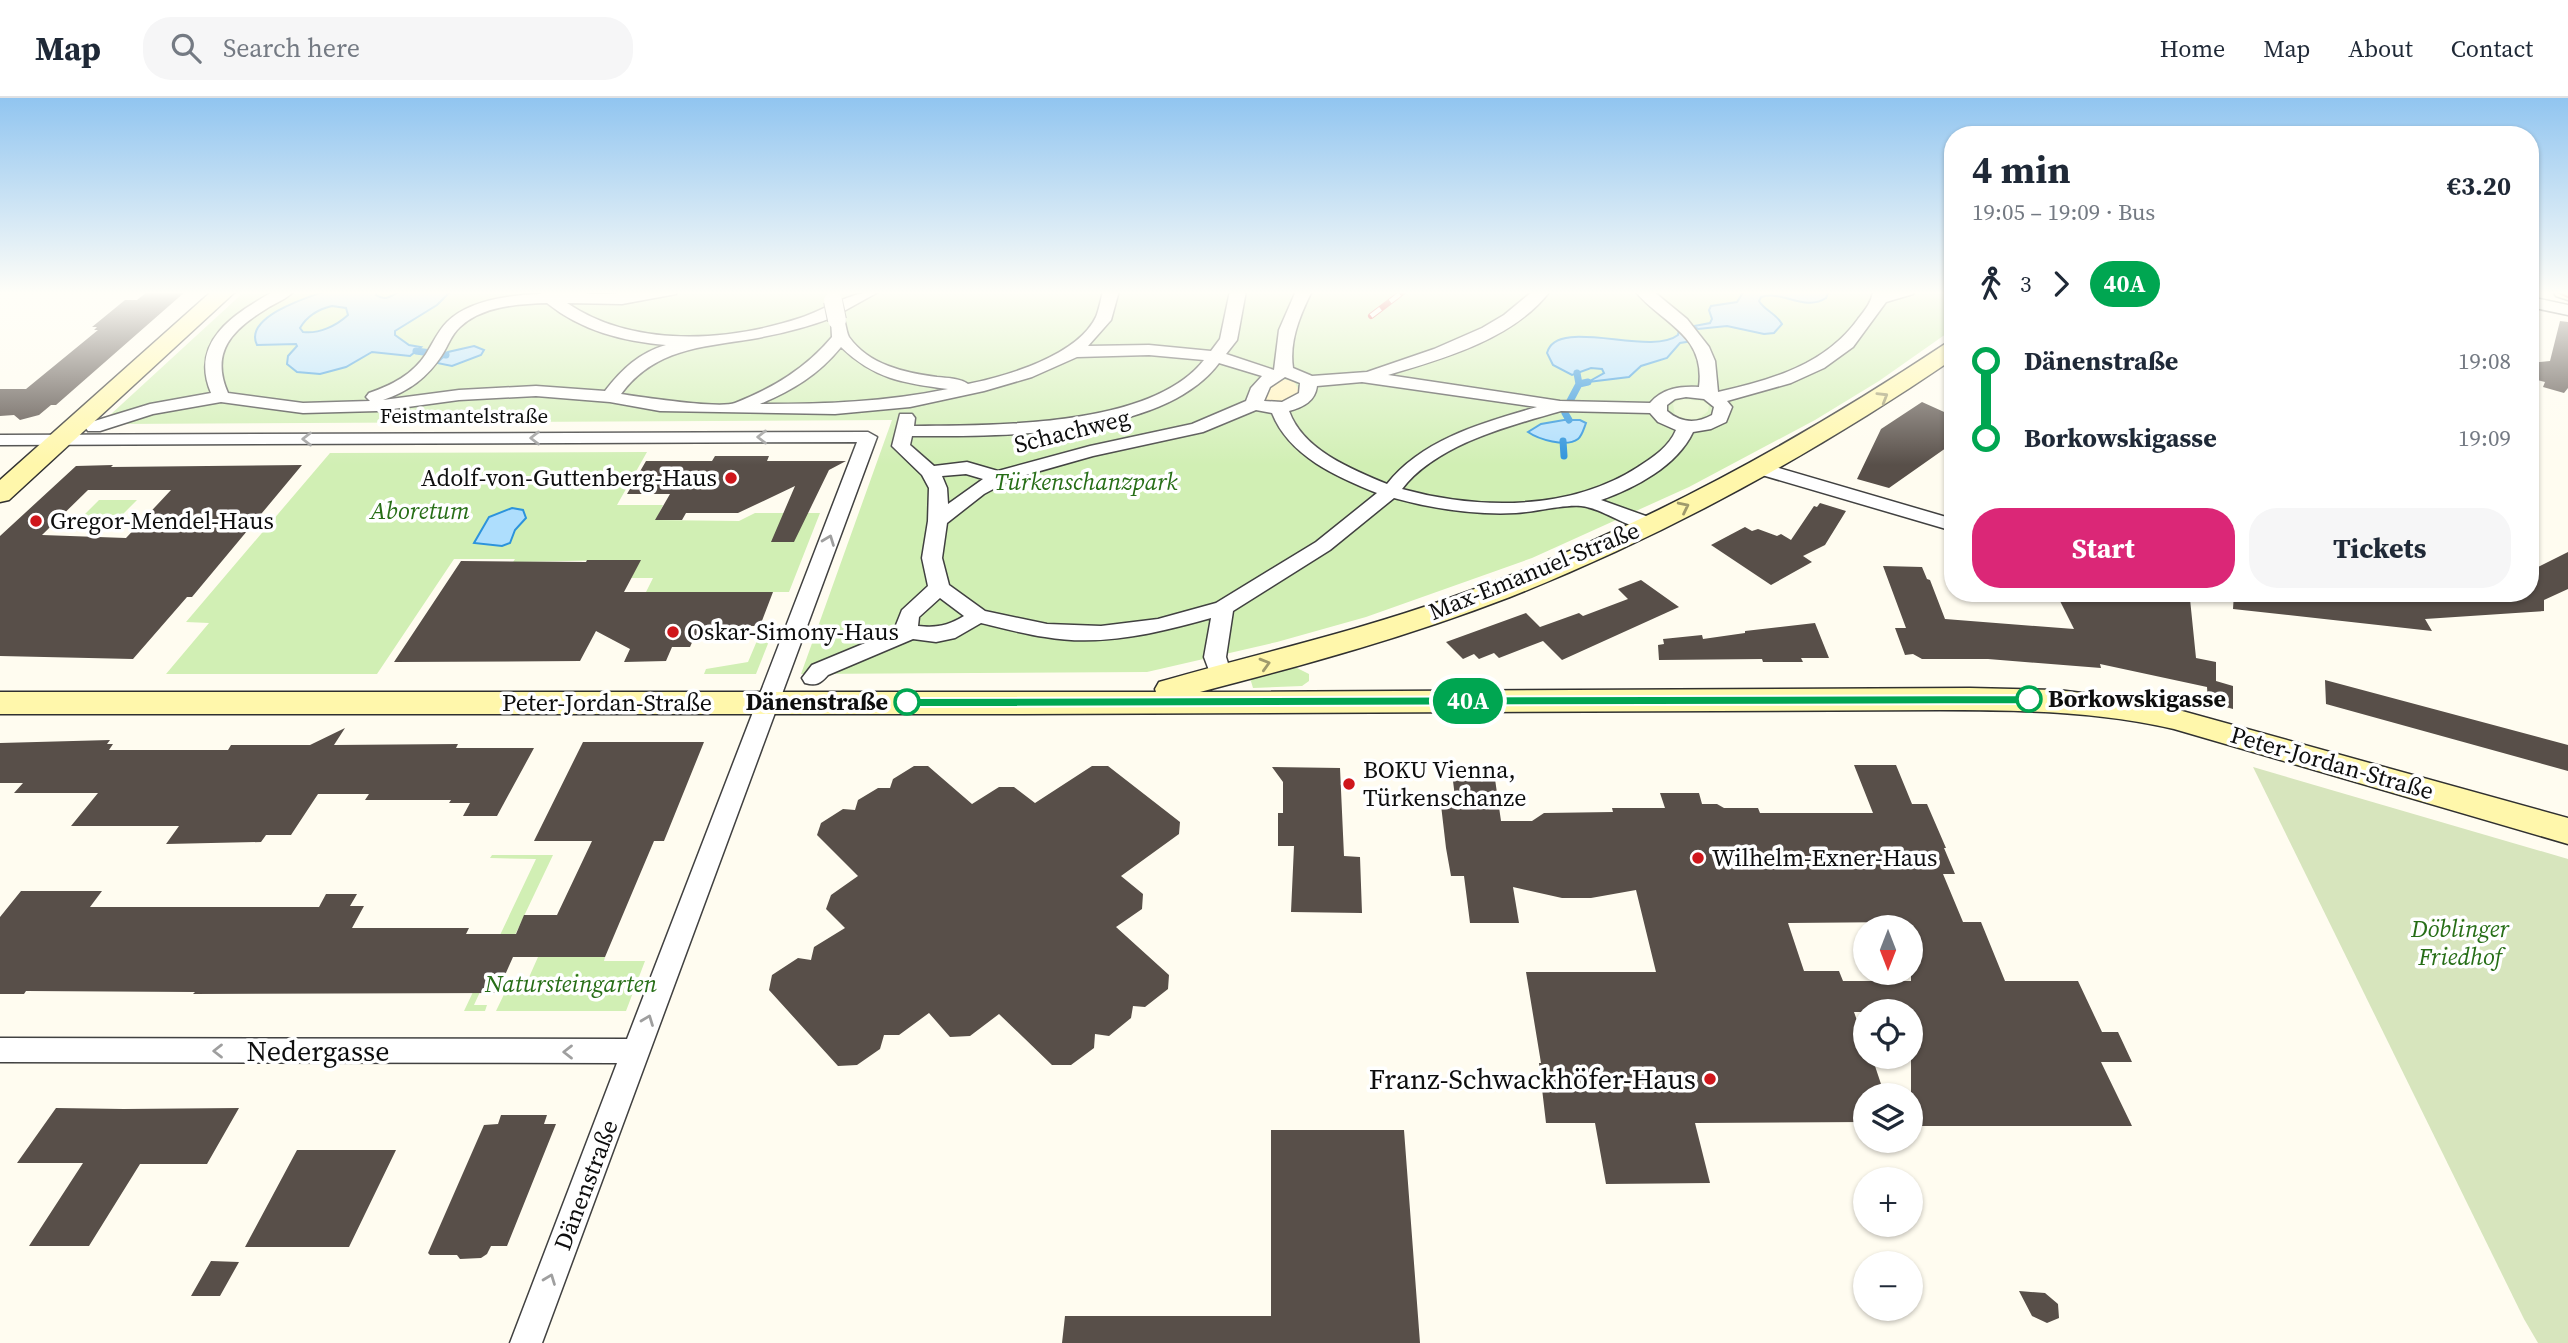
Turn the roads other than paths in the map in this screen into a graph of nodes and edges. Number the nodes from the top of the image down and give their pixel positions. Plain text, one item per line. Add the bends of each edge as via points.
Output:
1 (161, 349) edge
2 (215, 349) edge
3 (437, 349) edge
4 (671, 349) edge
5 (826, 349) edge
6 (855, 349) edge
7 (1077, 349) edge
8 (1223, 349) edge
9 (1283, 349) edge
10 (1447, 349) edge
11 (1701, 349) edge
12 (1838, 349) edge
13 (1074, 352) junction
14 (1944, 355) edge
15 (1217, 359) junction
16 (1280, 374) junction
17 (1362, 377) junction
18 (1309, 381) junction
19 (984, 386) junction
20 (1712, 396) junction
21 (221, 397) junction
22 (610, 397) junction
23 (910, 402) junction
24 (1255, 404) junction
25 (1560, 406) junction
26 (349, 408) junction
27 (1279, 408) junction
28 (1657, 408) junction
29 (732, 409) junction
30 (94, 426) dead end
31 (1686, 427) junction
32 (903, 431) junction
33 (868, 437) joint
34 (60, 440) junction
35 (2, 448) edge
36 (1762, 469) junction
37 (930, 472) junction
38 (1000, 478) junction
39 (1390, 492) junction
40 (0, 494) edge
41 (1583, 500) junction
42 (938, 521) junction
43 (1944, 522) edge
44 (1650, 524) junction
45 (939, 588) junction
46 (1223, 608) junction
47 (978, 616) junction
48 (911, 632) junction
49 (1312, 650) junction
50 (1221, 676) junction
51 (813, 678) dead end
52 (1339, 701) junction
53 (767, 702) junction
54 (0, 703) edge
55 (1079, 703) junction
56 (2568, 831) edge
57 (0, 1050) edge
58 (636, 1051) junction
59 (526, 1343) edge

1 - 34 main road
2 - 21 street via 210,372
3 - 26 street via 410,382
4 - 22 street via 634,366
5 - 29 street via 814,369 801,379
6 - 19 street via 864,360 887,372 934,384
7 - 13 street
8 - 15 street
9 - 16 street
10 - 17 street
11 - 20 street
12 - 20 street via 1790,377
13 - 15 street via 1153,350
13 - 19 street
36 -> 14 main road, Max-Emanuel-Straße
15 - 16 street
15 - 32 street via 1178,391 1117,415 1034,427
16 - 18 street via 1295,373
16 - 24 street via 1258,391
17 - 18 street
17 - 25 street
18 - 27 street via 1303,399
19 - 23 street
20 - 28 street via 1669,394
20 - 31 street via 1723,407 1720,418
21 - 26 street via 303,408
21 - 30 street via 150,408
22 - 26 street via 493,392
22 - 29 street via 660,406
23 - 29 street via 835,409
23 - 32 street
24 - 27 street
24 - 38 street, Schachweg via 1197,428 1090,451
25 - 28 street
25 - 39 street via 1464,437 1420,463
27 - 39 street via 1287,427 1312,453 1351,478
28 - 31 street via 1668,421
31 - 41 street via 1677,446 1665,456 1639,474
32 - 37 street via 900,443 904,452
33 -> 34 street, Feistmantelstraße
53 -> 33 street, Dänenstraße
34 - 35 street, Feistmantelstraße
34 - 40 main road
36 - 43 street
44 -> 36 main road, Max-Emanuel-Straße
37 - 38 street via 967,468
37 - 42 street via 938,488
38 - 42 street, Schachweg via 976,489
39 - 41 street via 1476,506
39 - 46 street via 1288,570
41 - 44 street
42 - 45 street via 932,558
44 - 49 main road, Max-Emanuel-Straße via 1498,590
45 - 47 street
45 - 48 street via 909,615
46 - 47 street via 1159,626 1101,634 1035,630
46 - 50 street via 1215,657
47 - 48 street via 955,631 936,635
48 - 51 street via 820,670
50 -> 49 main road, Max-Emanuel-Straße
49 - 52 main road
50 - 55 main road, Max-Emanuel-Straße via 1140,695
52 - 55 main road, Peter-Jordan-Straße
52 - 56 main road, Peter-Jordan-Straße via 1940,699 2103,704 2175,718
53 - 54 main road, Peter-Jordan-Straße
53 - 55 main road, Peter-Jordan-Straße
58 -> 53 street, Dänenstraße
58 -> 57 street, Nedergasse
59 -> 58 street, Dänenstraße

